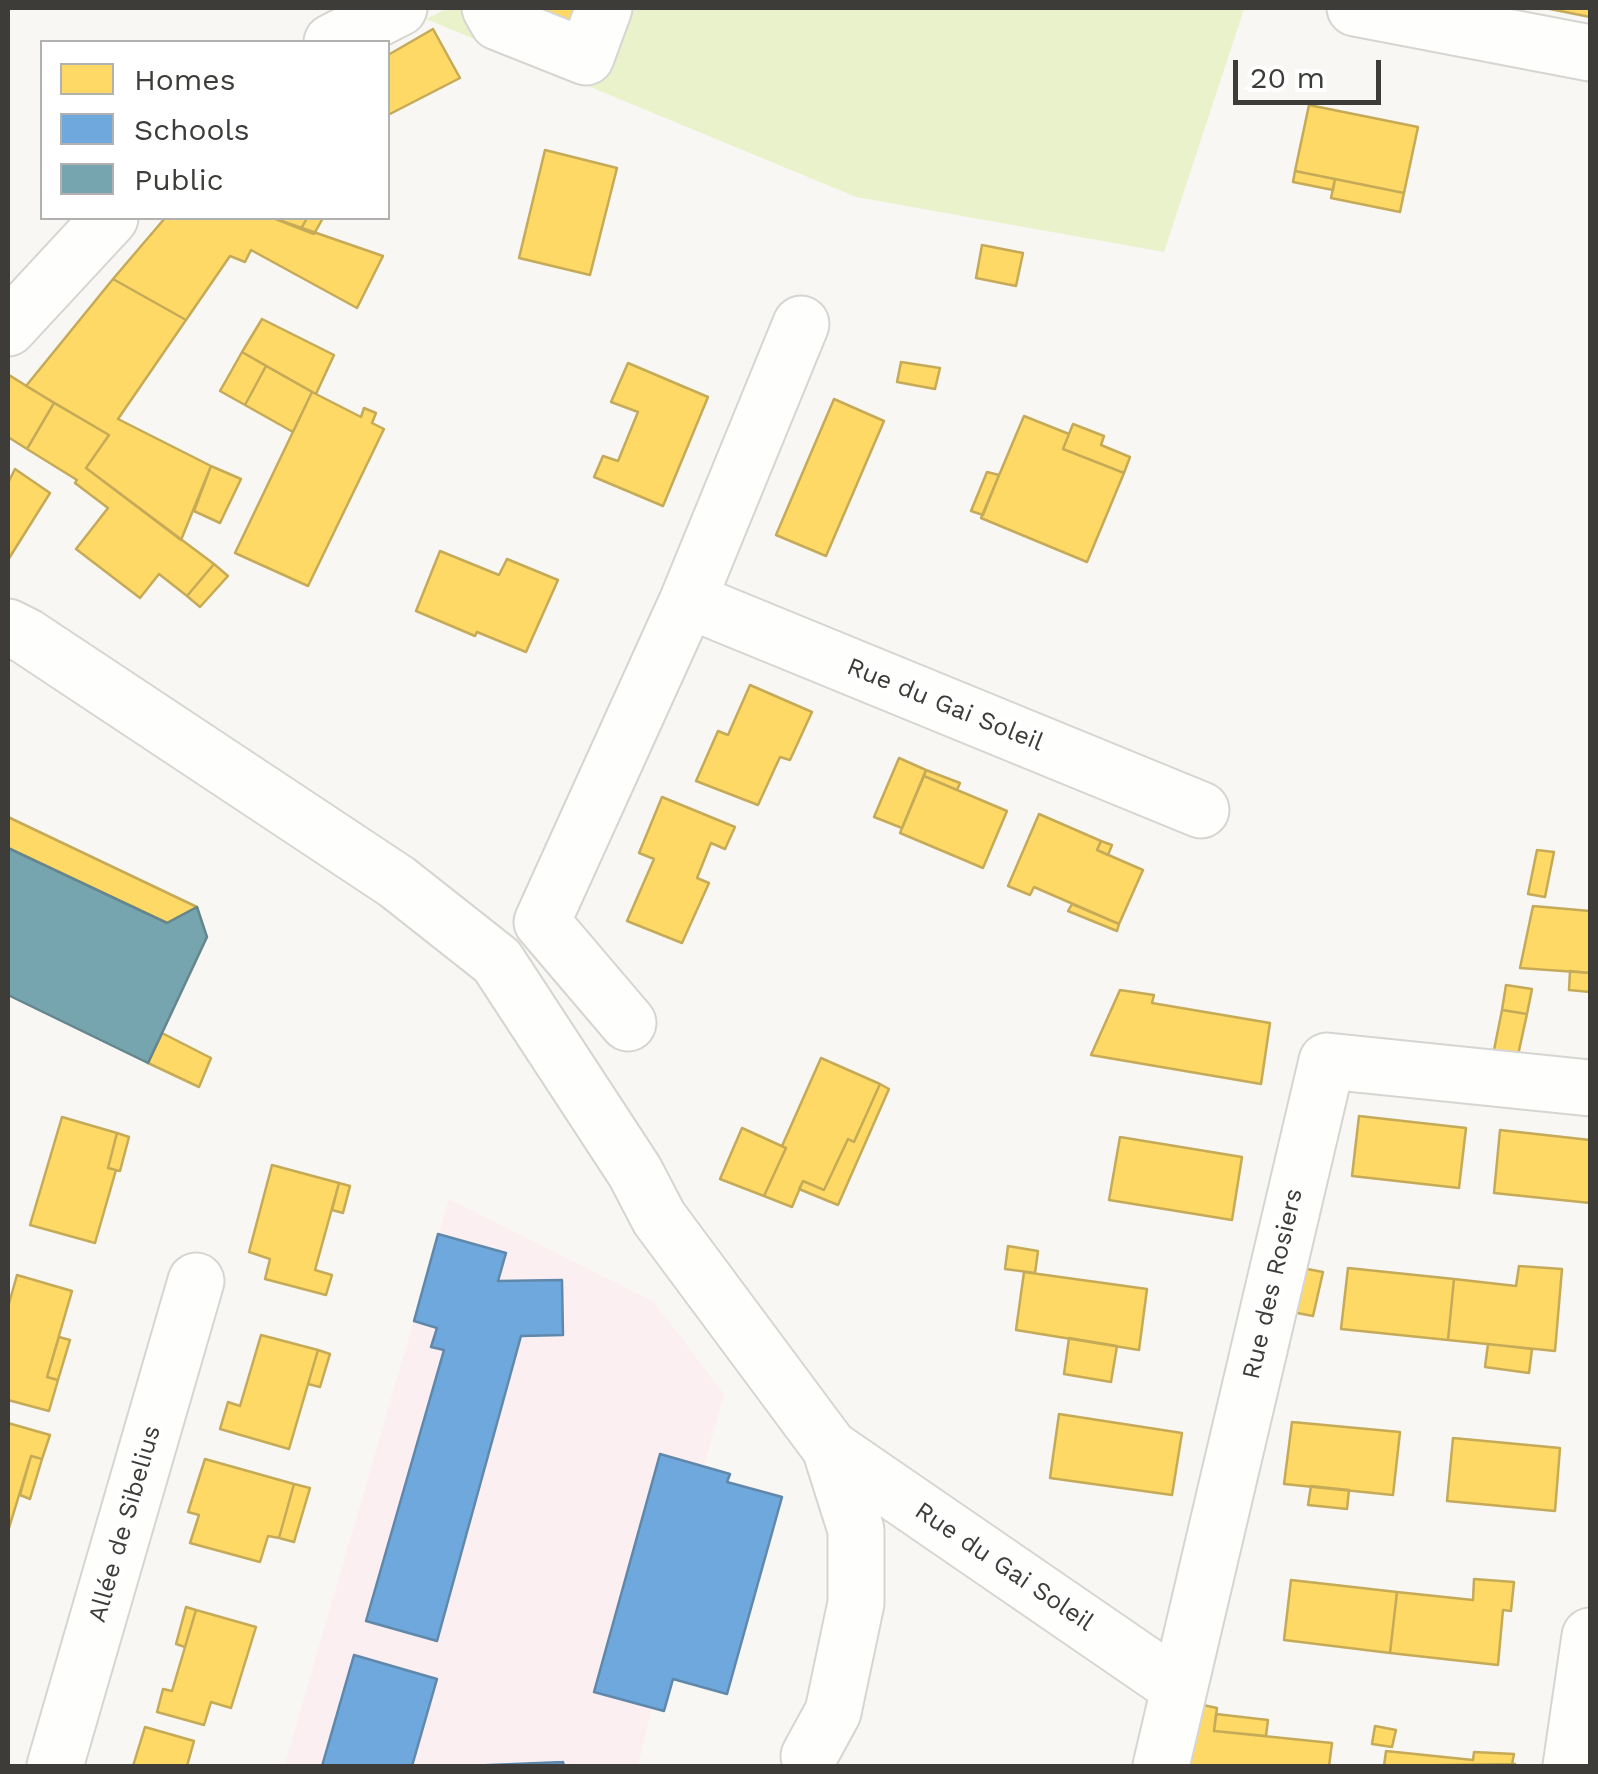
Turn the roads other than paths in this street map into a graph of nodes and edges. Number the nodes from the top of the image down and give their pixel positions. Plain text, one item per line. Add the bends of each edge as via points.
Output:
1 (399, 8) edge
2 (490, 8) edge
3 (604, 8) edge
4 (1355, 8) edge
5 (336, 40) edge
6 (1590, 54) edge
7 (108, 220) edge
8 (801, 324) dead end
9 (8, 328) edge
10 (688, 600) junction
11 (8, 627) edge
12 (1201, 810) dead end
13 (542, 922) junction
14 (497, 961) junction
15 (628, 1023) dead end
16 (1590, 1088) edge
17 (196, 1281) dead end
18 (830, 1448) junction
19 (1590, 1636) edge
20 (1178, 1687) junction
21 (808, 1761) edge
22 (55, 1766) edge
23 (1161, 1766) edge
24 (1571, 1766) edge

1 - 5 street
2 - 3 street via 498,22 586,57
4 - 6 street
7 - 9 street
8 - 10 street
10 - 12 street, Rue du Gai Soleil
10 - 13 street
11 - 14 street via 397,882
13 - 14 street
13 - 15 street
14 - 18 street via 659,1218
16 - 20 street, Rue des Rosiers via 1326,1061
17 - 22 street, Allée de Sibelius
18 - 20 street, Rue du Gai Soleil
18 - 21 street via 856,1530 815,1672
19 - 24 street
20 - 23 street, Rue des Rosiers

